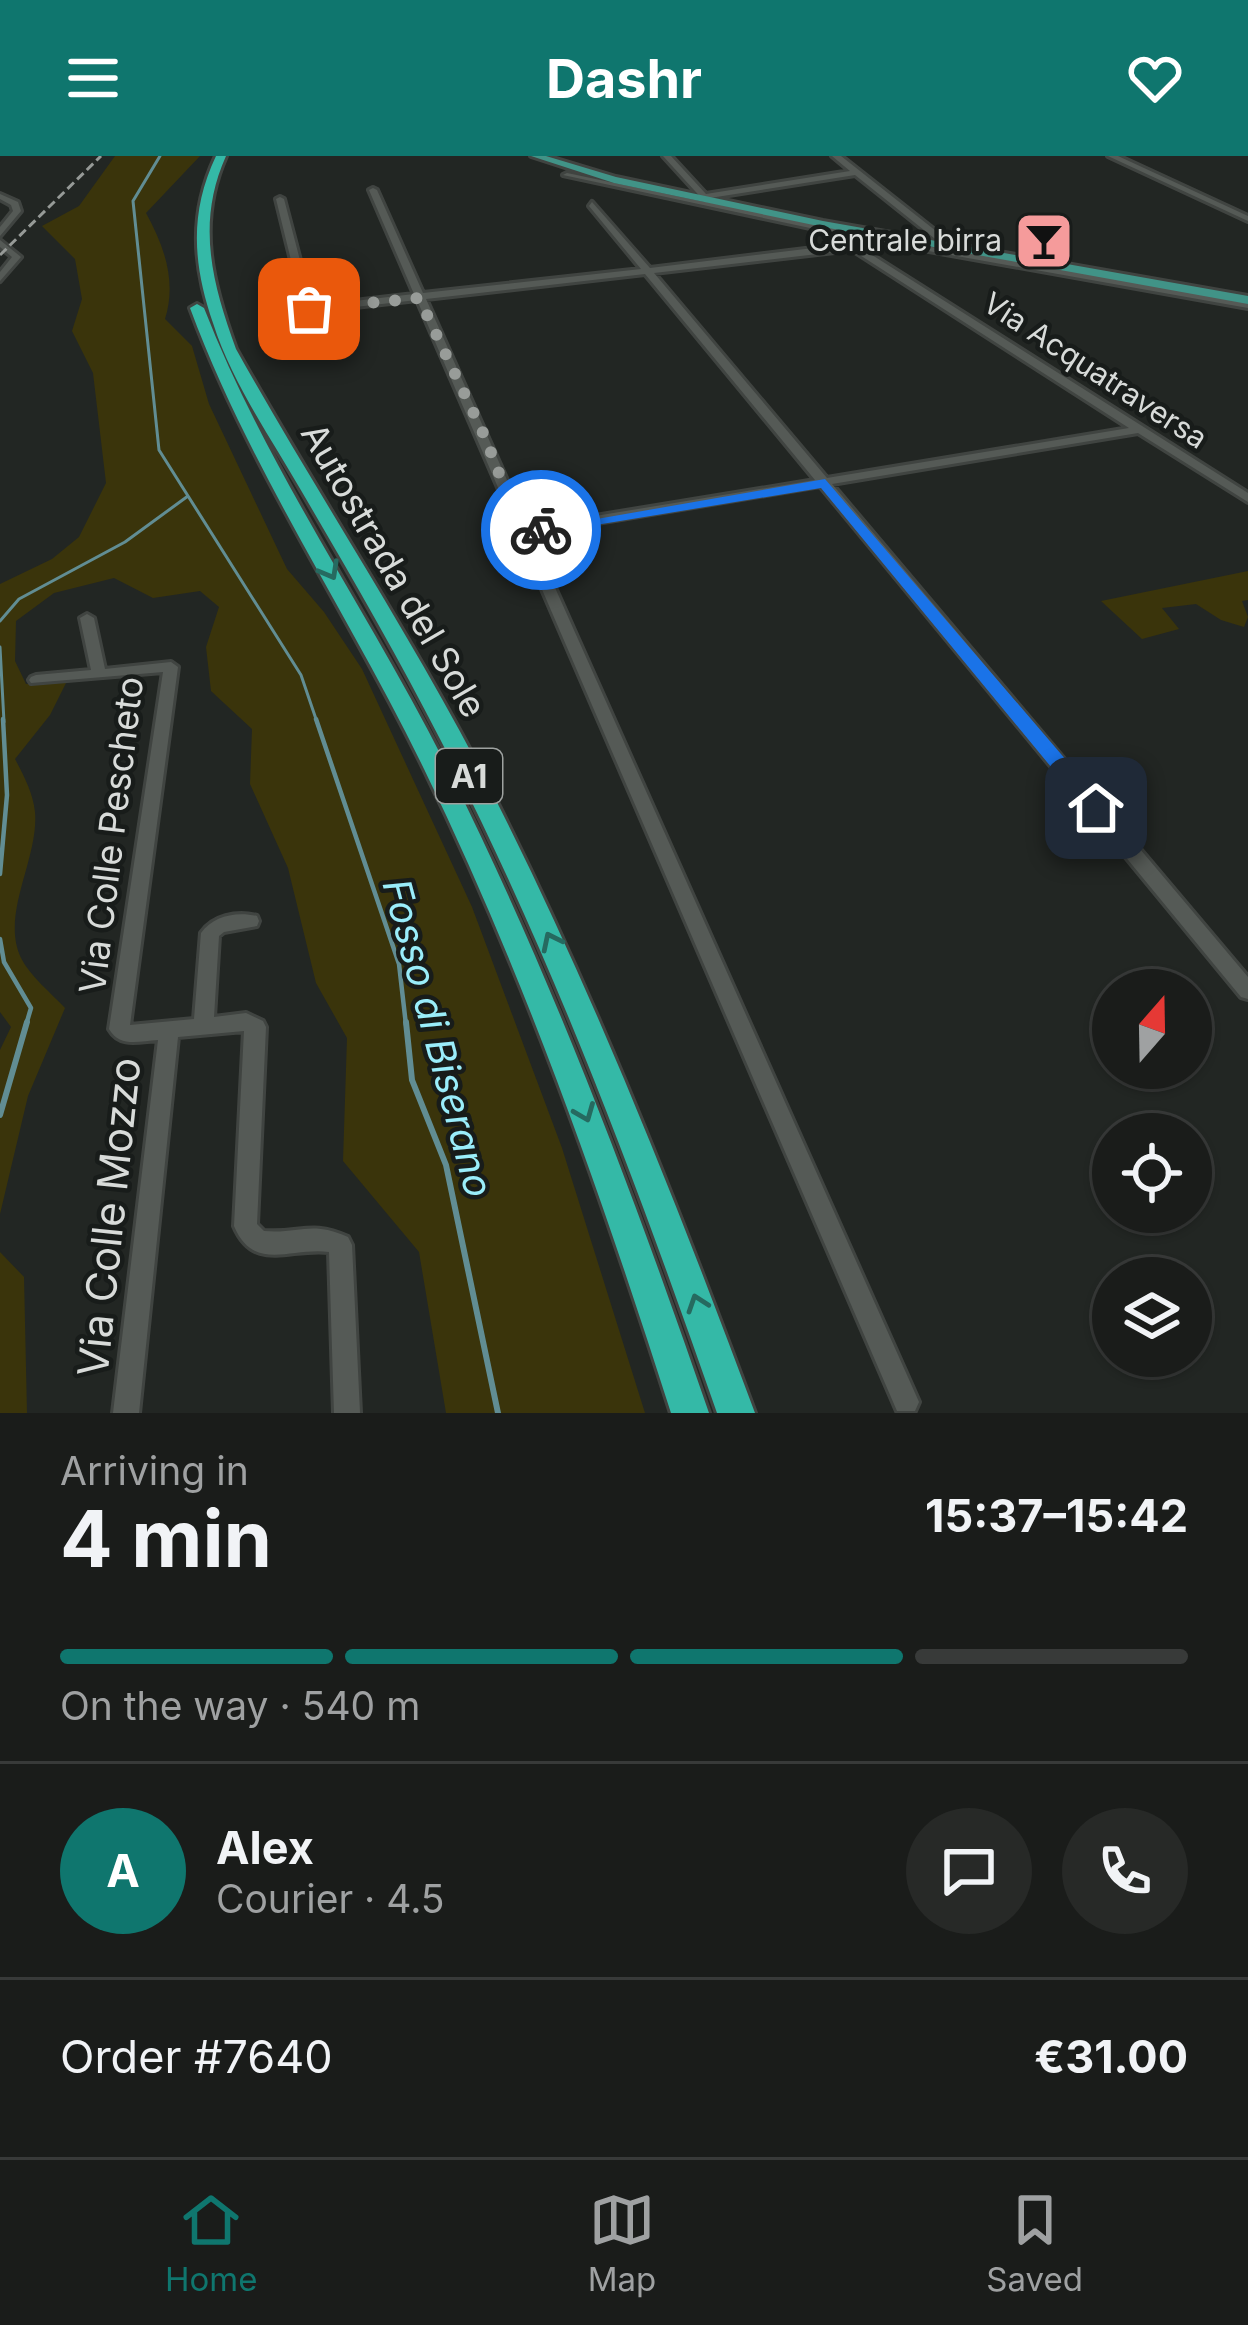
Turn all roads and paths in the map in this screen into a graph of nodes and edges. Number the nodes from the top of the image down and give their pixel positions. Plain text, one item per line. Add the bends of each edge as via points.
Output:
1 (210, 156) edge
2 (221, 156) edge
3 (536, 156) edge
4 (668, 156) edge
5 (836, 156) edge
6 (1112, 156) edge
7 (856, 172) junction
8 (567, 176) dead end
9 (373, 190) dead end
10 (0, 196) edge
11 (706, 198) junction
12 (280, 200) dead end
13 (592, 204) dead end
14 (1248, 219) edge
15 (0, 233) edge
16 (895, 240) junction
17 (0, 243) edge
18 (854, 247) junction
19 (952, 248) junction
20 (652, 271) junction
21 (0, 278) edge
22 (419, 298) junction
23 (1248, 302) edge
24 (1141, 429) junction
25 (825, 483) junction
26 (1248, 498) edge
27 (522, 532) junction
28 (87, 618) dead end
29 (99, 673) junction
30 (36, 680) dead end
31 (250, 921) dead end
32 (1248, 991) edge
33 (203, 1026) junction
34 (169, 1030) junction
35 (906, 1402) dead end
36 (126, 1413) edge
37 (347, 1413) edge
38 (690, 1413) edge
39 (736, 1413) edge

1 -> 38 highway, Autostrada del Sole / A1 via 184,247 212,350 396,688 526,962 627,1220
39 -> 2 highway, Autostrada del Sole / A1 via 664,1210 558,954 421,680 229,349 200,246 205,196
3 - 11 main road
4 - 11 street
5 - 7 street
6 - 14 street
7 - 11 street
7 - 19 street
8 - 16 street
9 - 22 street
10 - 15 street via 17,211
11 - 16 main road
12 - 22 street via 307,308
13 - 20 street
16 - 18 street
16 - 19 main road
16 - 23 street
17 - 21 street via 17,257
18 - 20 street
18 - 24 street, Via Acquatraversa
19 - 23 main road
20 - 22 street
20 - 25 street
22 - 27 street
24 - 25 street
24 - 26 street, Via Acquatraversa
25 - 27 street
25 - 32 street
27 - 35 street
28 - 29 street
29 - 30 street, Via Colle Pescheto
29 - 34 street, Via Colle Pescheto via 171,668 119,1029
31 - 33 street via 210,933
33 - 34 street, Via Colle Pescheto
33 - 37 street, Via Colle Pescheto via 246,1022 257,1030 250,1238 262,1244 324,1237 343,1252
34 - 36 street, Via Colle Mozzo

